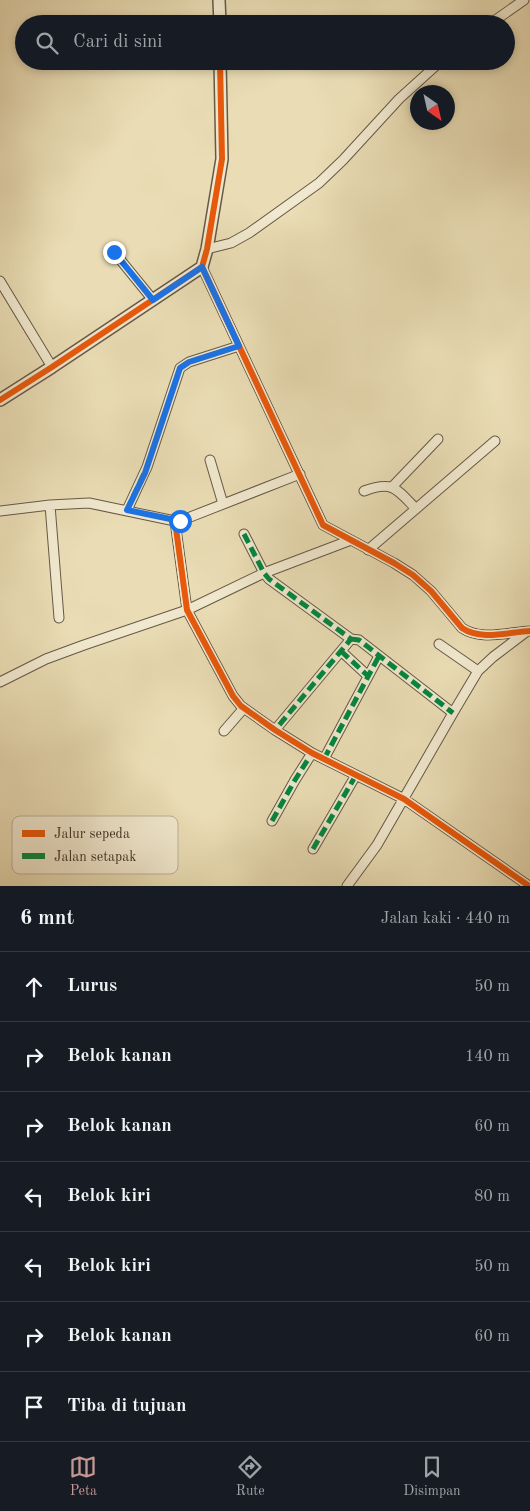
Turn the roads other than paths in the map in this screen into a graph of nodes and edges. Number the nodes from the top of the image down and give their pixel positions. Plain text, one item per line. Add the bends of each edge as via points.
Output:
1 (219, 0) edge
2 (524, 0) edge
3 (528, 0) edge
4 (530, 3) edge
5 (220, 15) edge
6 (503, 15) edge
7 (220, 70) edge
8 (431, 70) edge
9 (207, 249) junction
10 (114, 252) dead end
11 (202, 267) junction
12 (0, 281) edge
13 (153, 300) junction
14 (239, 346) junction
15 (52, 368) junction
16 (0, 400) edge
17 (438, 439) dead end
18 (495, 441) dead end
19 (210, 460) dead end
20 (300, 474) junction
21 (392, 487) junction
22 (364, 491) dead end
23 (50, 504) junction
24 (223, 504) junction
25 (416, 508) junction
26 (127, 510) junction
27 (0, 511) edge
28 (175, 521) junction
29 (244, 534) dead end
30 (351, 540) junction
31 (368, 550) junction
32 (264, 573) junction
33 (187, 610) junction
34 (59, 618) dead end
35 (529, 631) edge
36 (351, 639) junction
37 (439, 644) dead end
38 (342, 651) junction
39 (379, 656) junction
40 (478, 671) junction
41 (368, 676) junction
42 (0, 682) edge
43 (244, 708) junction
44 (453, 713) junction
45 (275, 730) junction
46 (224, 731) dead end
47 (312, 753) junction
48 (324, 759) junction
49 (356, 775) junction
50 (404, 799) junction
51 (272, 821) dead end
52 (313, 849) dead end
53 (347, 886) edge
54 (529, 886) edge

1 - 5 street
2 - 6 street
3 - 4 street
7 - 9 street via 222,159
8 - 9 street via 399,99 320,183 248,233
9 - 11 street
10 - 13 street
11 - 13 street
11 - 14 street
12 - 15 street
13 - 15 street
14 - 20 street
14 - 26 street via 180,368 145,473
15 - 16 street
17 - 21 street
18 - 25 street
19 - 24 street
20 - 24 street
20 - 30 street via 323,525
21 - 22 street via 378,486
21 - 25 street
23 - 26 street via 89,503
23 - 27 street
23 - 34 street
24 - 28 street
25 - 31 street
26 - 28 street
28 - 33 street
29 - 32 street
30 - 31 street
30 - 32 street
31 - 35 street via 413,575 466,631 485,634
32 - 33 street
32 - 36 street
33 - 42 street via 46,659
33 - 43 street via 233,696
35 - 40 street
36 - 38 street
36 - 39 street via 359,640
37 - 40 street
38 - 41 street
38 - 45 street
39 - 41 street
39 - 44 street
40 - 44 street
41 - 48 street
43 - 45 street
43 - 46 street
44 - 50 street
45 - 47 street
47 - 48 street
47 - 51 street
48 - 49 street
49 - 50 street
49 - 52 street
50 - 53 street via 377,845
50 - 54 street

